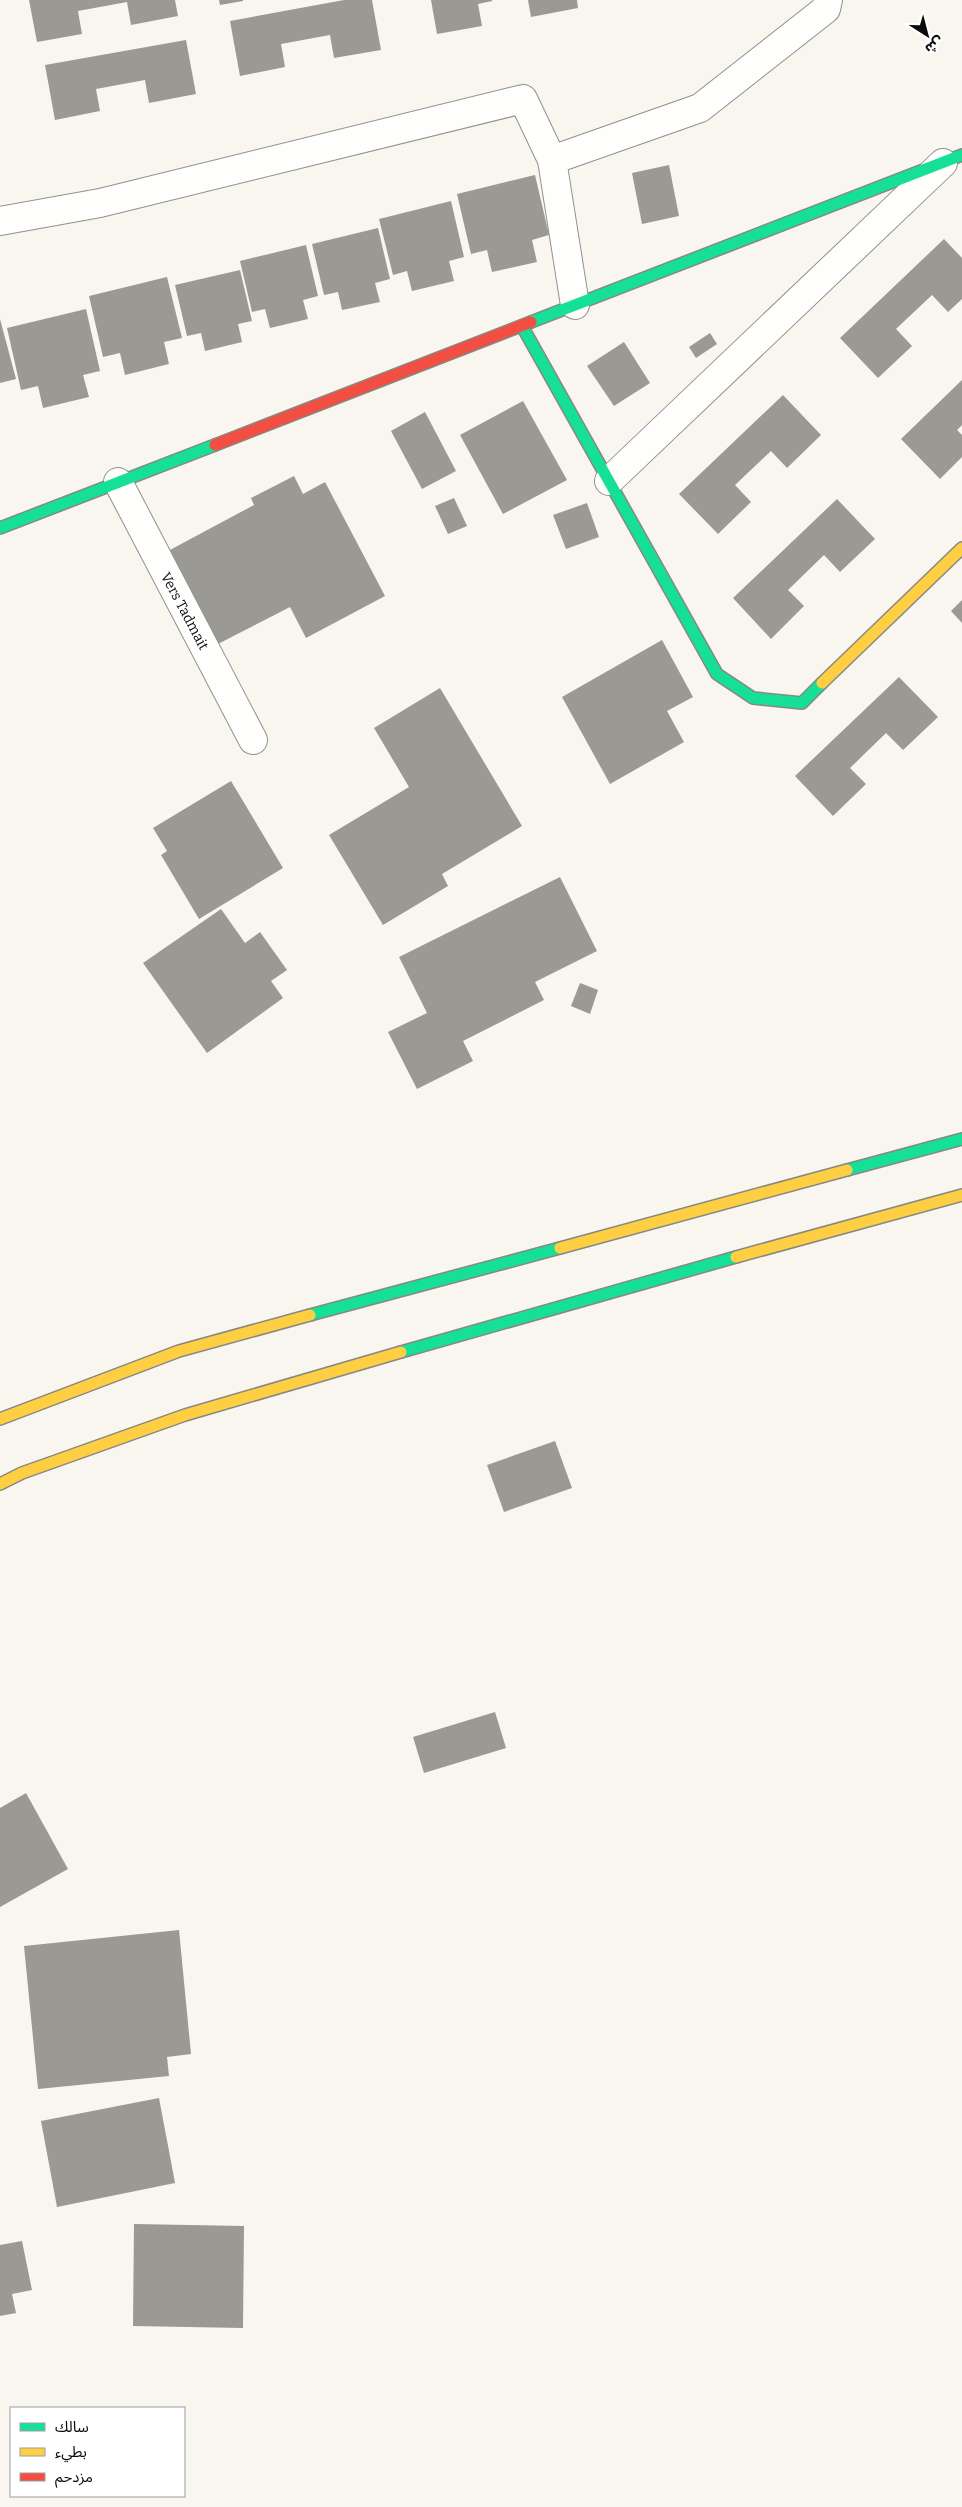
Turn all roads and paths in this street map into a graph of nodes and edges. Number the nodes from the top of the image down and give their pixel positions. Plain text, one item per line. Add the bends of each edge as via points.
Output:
1 (828, 0) edge
2 (952, 159) edge
3 (552, 160) junction
4 (0, 221) edge
5 (575, 306) junction
6 (522, 326) junction
7 (609, 481) junction
8 (118, 482) junction
9 (0, 528) edge
10 (962, 548) edge
11 (253, 740) dead end
12 (962, 1139) edge
13 (962, 1195) edge
14 (0, 1419) edge
15 (0, 1484) edge

1 - 3 street via 826,9 700,108
2 - 5 main road
2 - 7 street
3 - 4 street via 523,99 100,202
3 - 5 street
5 - 6 main road
6 - 7 main road
6 - 8 main road
7 - 10 main road via 717,674 754,698 802,703
8 - 9 main road
8 - 11 street, Vers Tadmait
12 - 14 main road via 179,1351
13 - 15 main road via 512,1319 185,1415 22,1473

